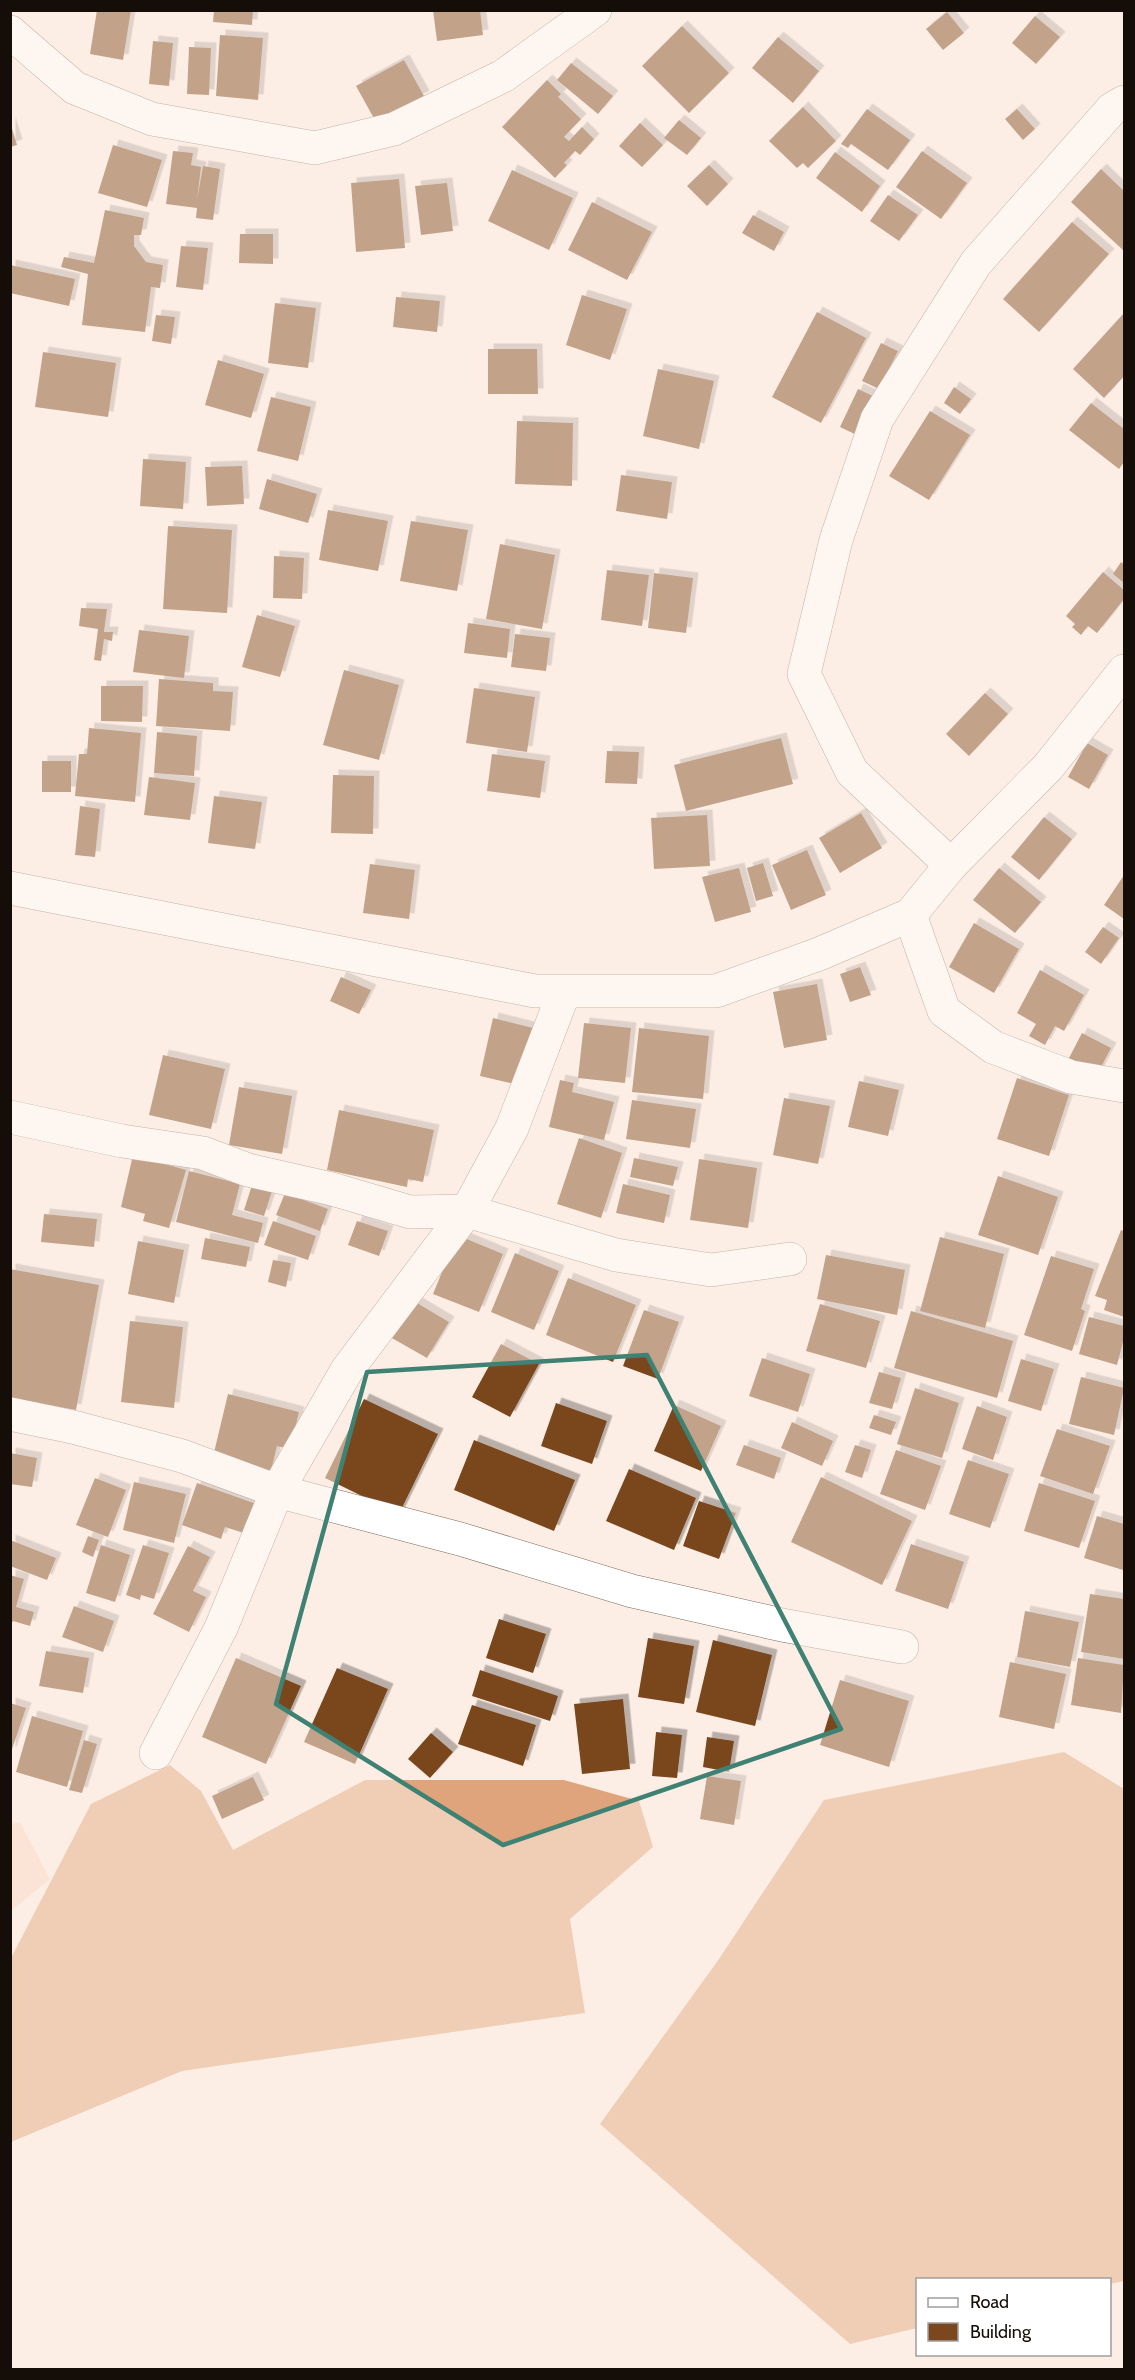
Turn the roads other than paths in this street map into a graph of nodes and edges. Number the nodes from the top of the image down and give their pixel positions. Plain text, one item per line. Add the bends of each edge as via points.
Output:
1 (595, 10) edge
2 (10, 32) edge
3 (1125, 102) edge
4 (1125, 671) edge
5 (951, 865) junction
6 (10, 888) edge
7 (910, 915) junction
8 (564, 992) junction
9 (1125, 1086) edge
10 (10, 1117) edge
11 (467, 1211) junction
12 (790, 1259) dead end
13 (10, 1414) edge
14 (277, 1491) junction
15 (902, 1647) dead end
16 (156, 1753) dead end

1 - 2 street via 503,76 394,129 315,148 152,119 75,88
3 - 5 street via 1112,109 976,263 877,419 836,540 804,674 852,772
4 - 5 street via 1048,767
5 - 7 street
6 - 8 street via 535,991
7 - 8 street via 819,954 716,991
7 - 9 street via 944,1011 993,1047 1071,1077
8 - 11 street via 512,1128
10 - 11 street via 122,1142 203,1153 248,1170 410,1212
11 - 12 street via 616,1255 711,1270
11 - 14 street via 347,1370
13 - 14 street via 182,1456
14 - 15 street via 460,1539 632,1591
14 - 16 street via 221,1628

